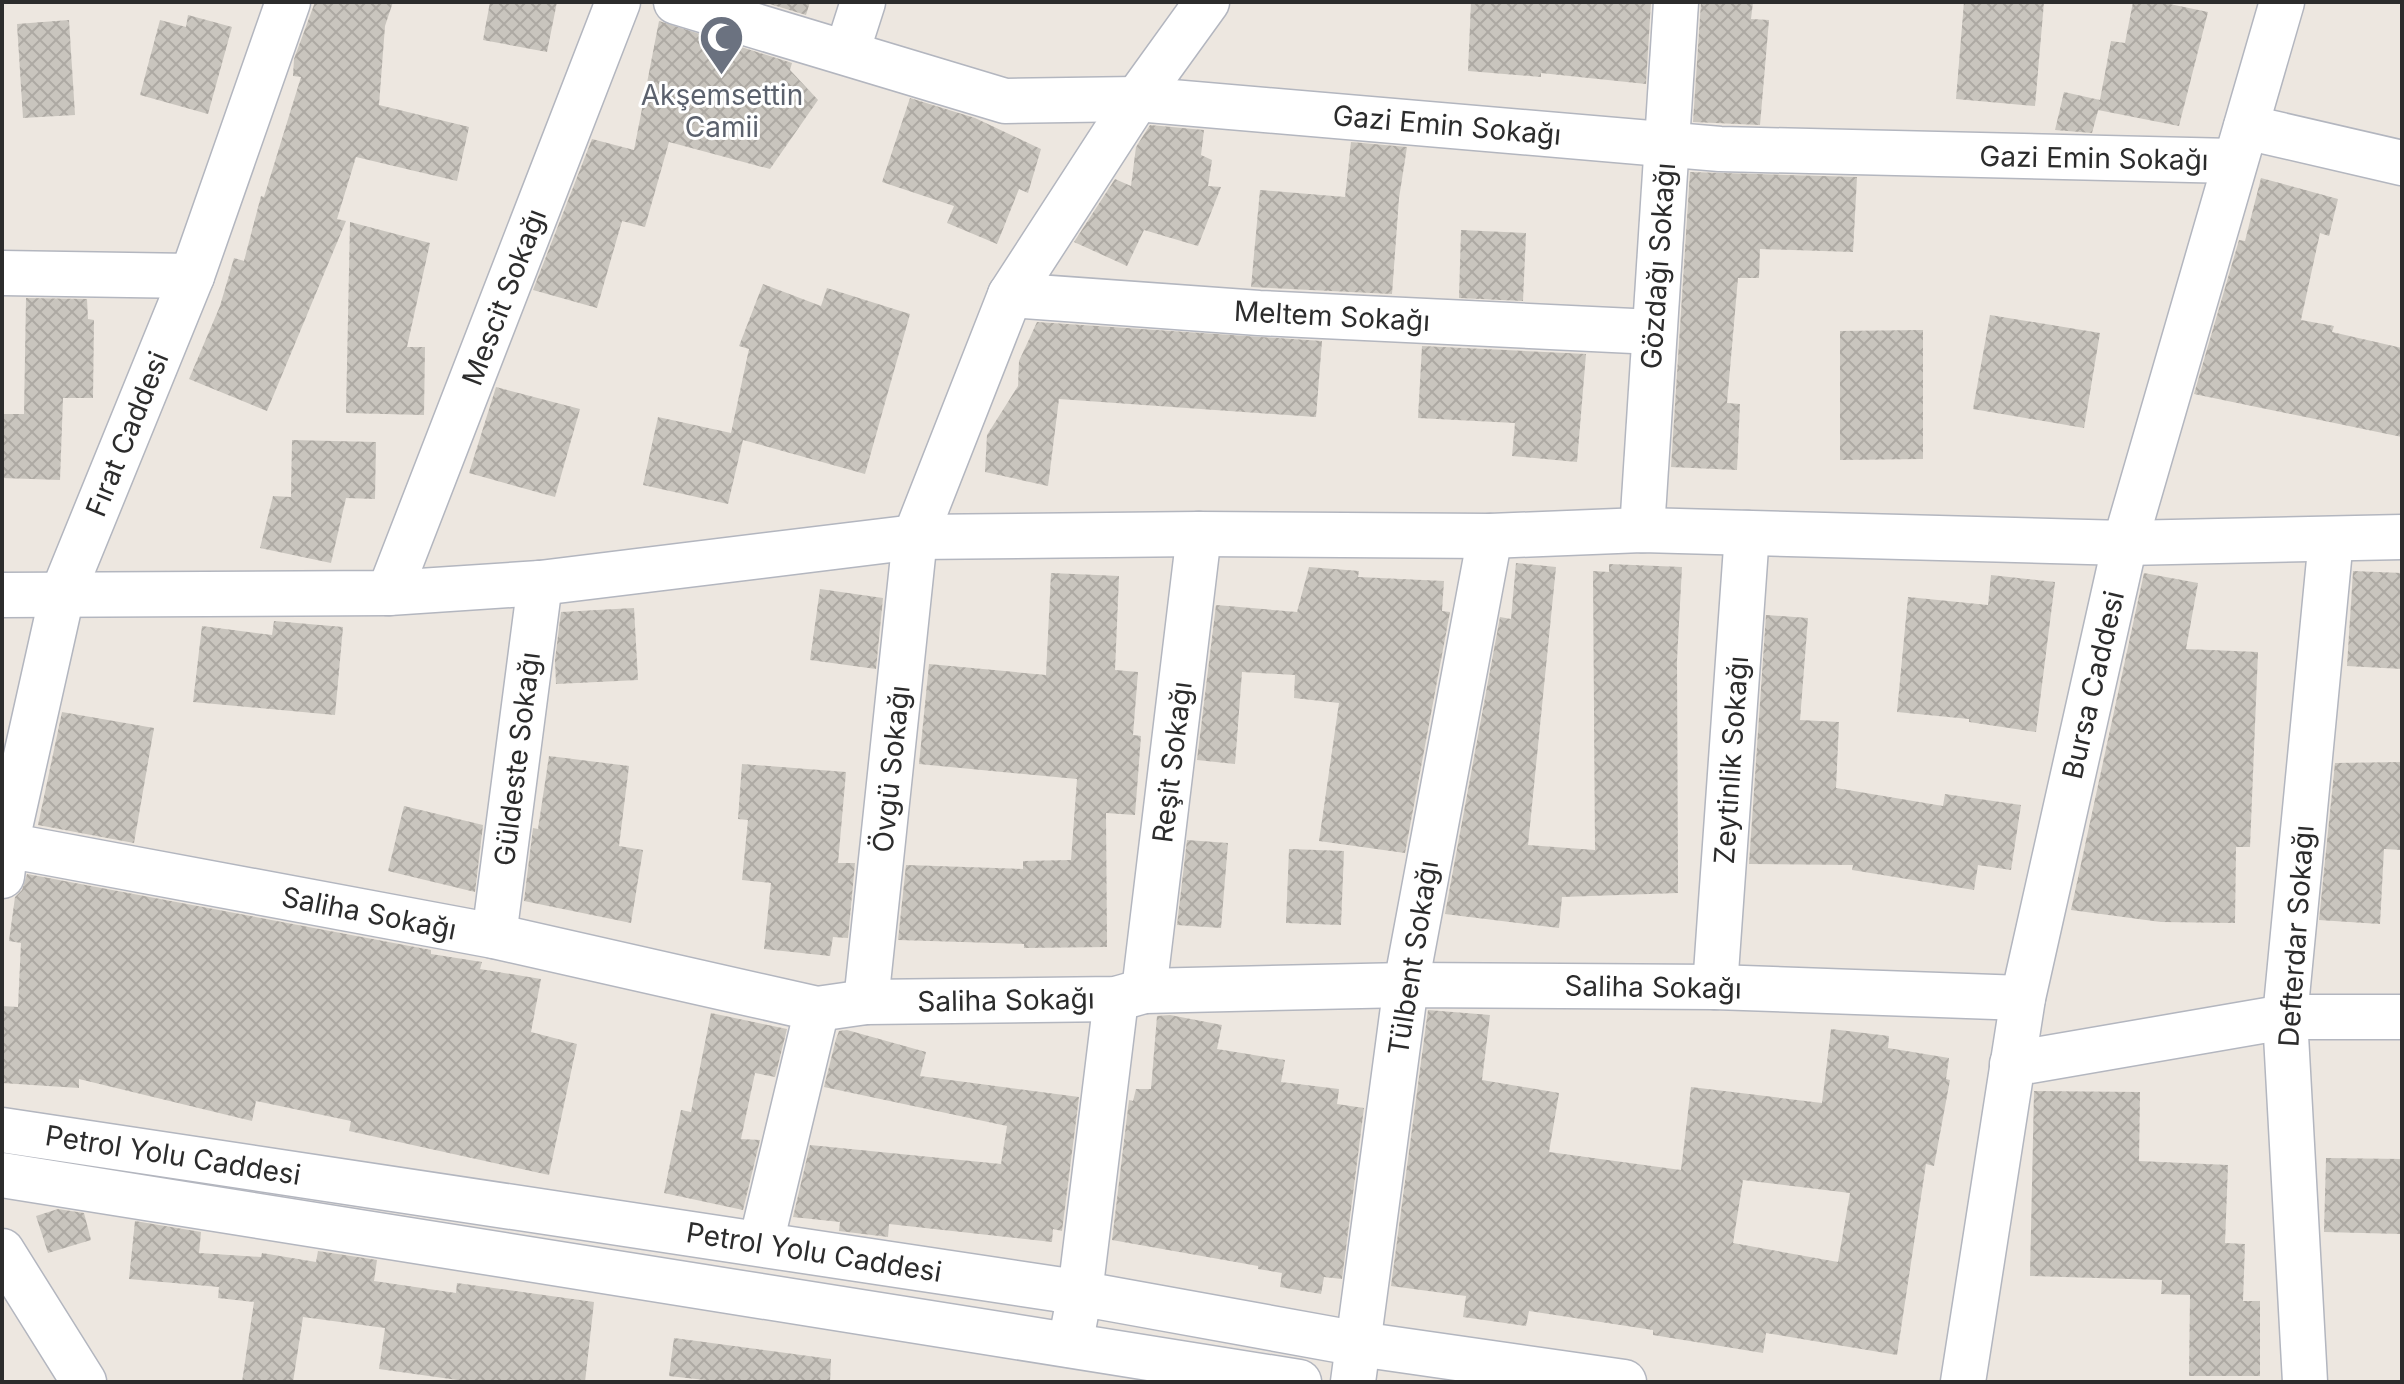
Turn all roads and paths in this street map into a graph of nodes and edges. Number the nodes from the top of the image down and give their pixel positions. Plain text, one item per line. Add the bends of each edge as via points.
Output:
1 (288, 2) edge
2 (618, 2) edge
3 (676, 2) edge
4 (863, 2) edge
5 (1206, 2) edge
6 (1676, 2) edge
7 (2282, 2) edge
8 (847, 52) junction
9 (1137, 99) junction
10 (1666, 144) junction
11 (2240, 144) junction
12 (2402, 163) edge
13 (2, 273) edge
14 (192, 276) junction
15 (1010, 295) junction
16 (1654, 332) junction
17 (1642, 530) junction
18 (1747, 533) junction
19 (1199, 534) junction
20 (1490, 536) junction
21 (915, 537) junction
22 (2402, 537) edge
23 (2331, 539) junction
24 (2125, 543) junction
25 (540, 583) junction
26 (389, 593) junction
27 (2, 595) edge
28 (62, 595) junction
29 (4, 860) edge
30 (494, 936) junction
31 (1406, 985) junction
32 (1715, 987) junction
33 (1130, 995) junction
34 (2023, 998) junction
35 (866, 1002) junction
36 (817, 1009) junction
37 (2285, 1017) junction
38 (2402, 1017) edge
39 (2012, 1064) junction
40 (2, 1130) edge
41 (2, 1175) edge
42 (761, 1243) junction
43 (2, 1251) edge
44 (1080, 1293) junction
45 (1070, 1345) junction
46 (1356, 1363) edge
47 (84, 1382) edge
48 (1299, 1382) edge
49 (1624, 1382) edge
50 (1963, 1382) edge
51 (2305, 1382) edge

1 - 14 street, Fırat Caddesi
2 - 26 street, Mescit Sokağı
3 - 8 street, Gazi Emin Sokağı
4 - 8 street
5 - 9 street, Övgü Sokağı
6 - 10 street, Gözdağı Sokağı
7 - 11 street, Bursa Caddesi
8 - 9 street, Gazi Emin Sokağı via 1005,101
9 - 10 street, Gazi Emin Sokağı
9 - 15 street, Övgü Sokağı
10 - 11 street, Gazi Emin Sokağı via 1720,149
10 - 16 street, Gözdağı Sokağı
11 - 12 street, Gazi Emin Sokağı
11 - 24 street, Bursa Caddesi
13 - 14 street
14 - 28 street, Fırat Caddesi
15 - 16 street, Meltem Sokağı
15 - 21 street, Övgü Sokağı
16 - 17 street, Gözdağı Sokağı
17 - 18 street
17 - 20 street
18 - 24 street
18 - 32 street, Zeytinlik Sokağı
19 - 20 street
19 - 21 street
19 - 33 street, Reşit Sokağı
20 - 31 street, Tülbent Sokağı
21 - 25 street
21 - 35 street, Övgü Sokağı
22 - 23 street
23 - 24 street
23 - 37 street, Defterdar Sokağı
24 - 34 street, Bursa Caddesi
25 - 26 street
25 - 30 street, Güldeste Sokağı
26 - 28 street
27 - 28 street
28 - 29 street, Fırat Caddesi
29 - 30 street, Saliha Sokağı
30 - 36 street, Saliha Sokağı
31 - 32 street, Saliha Sokağı
31 - 33 street, Saliha Sokağı
31 - 46 street, Tülbent Sokağı
32 - 34 street, Saliha Sokağı
33 - 35 street, Saliha Sokağı
33 - 44 street, Reşit Sokağı
34 - 39 street, Bursa Caddesi
35 - 36 street, Saliha Sokağı
36 - 42 street
37 - 38 street
37 - 39 street
37 - 51 street, Defterdar Sokağı
39 - 50 street, Bursa Caddesi
40 - 42 street, Petrol Yolu Caddesi
41 - 45 street, Petrol Yolu Caddesi
42 - 44 street, Petrol Yolu Caddesi
43 - 47 street
44 - 45 street, Reşit Sokağı
44 - 46 street, Petrol Yolu Caddesi
45 - 48 street, Petrol Yolu Caddesi
46 - 49 street, Petrol Yolu Caddesi

